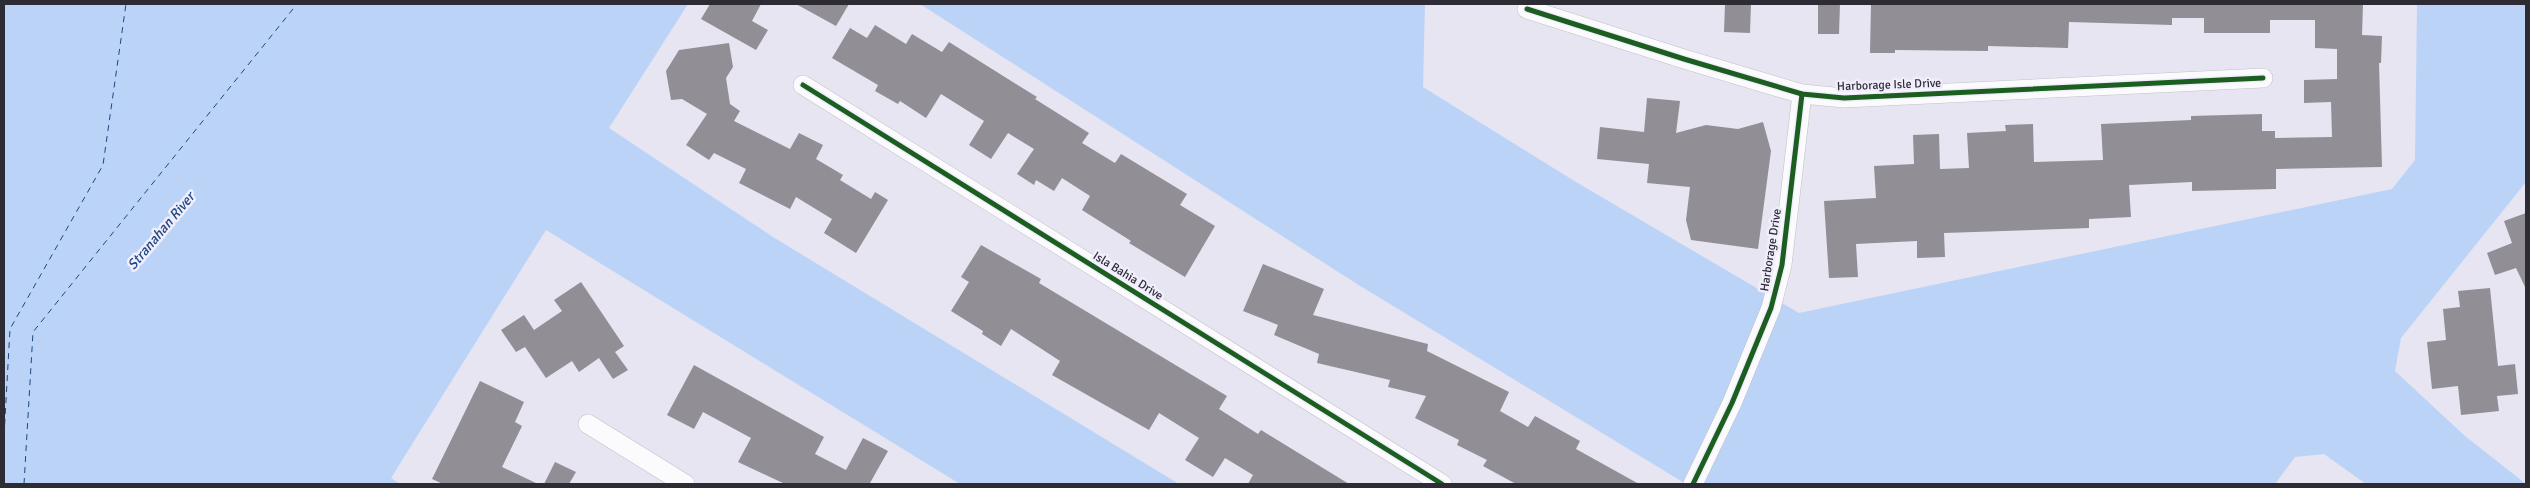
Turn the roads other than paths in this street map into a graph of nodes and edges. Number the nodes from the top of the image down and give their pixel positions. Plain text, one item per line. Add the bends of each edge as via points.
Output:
1 (1527, 9) dead end
2 (2263, 78) dead end
3 (803, 85) dead end
4 (1802, 94) junction
5 (588, 424) dead end
6 (685, 484) edge
7 (1442, 484) edge
8 (1693, 484) edge

1 - 4 street, Harborage Isle Drive
2 - 4 street, Harborage Isle Drive via 1844,98
3 - 7 street, Isla Bahia Drive
4 - 8 street, Harborage Drive via 1782,265 1772,308
5 - 6 street

